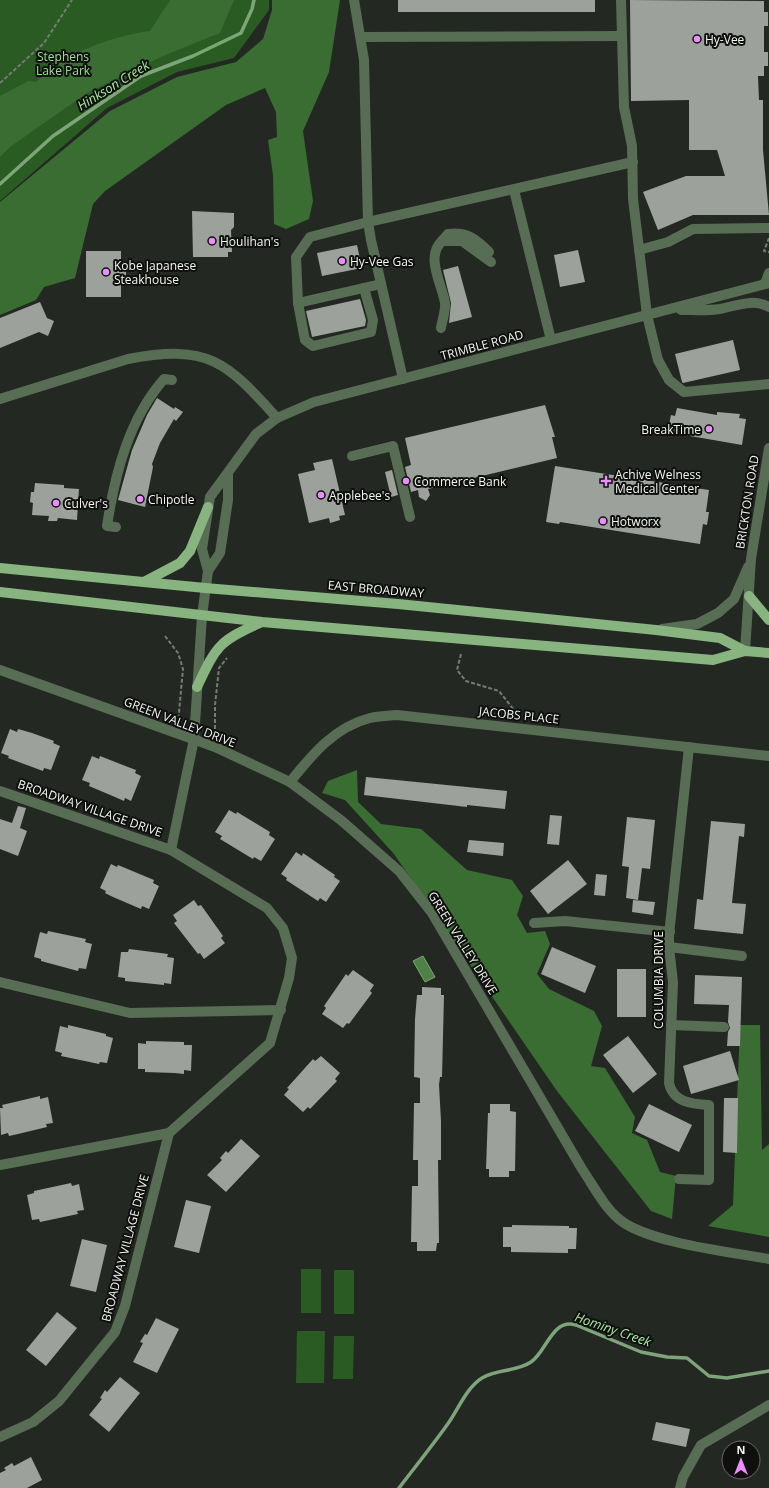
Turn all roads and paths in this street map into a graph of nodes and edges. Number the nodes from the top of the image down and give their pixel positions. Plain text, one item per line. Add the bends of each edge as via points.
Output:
1 (72, 0) edge
2 (354, 0) edge
3 (621, 0) edge
4 (622, 36) junction
5 (361, 37) junction
6 (0, 82) edge
7 (633, 162) junction
8 (514, 190) junction
9 (368, 222) junction
10 (769, 228) edge
11 (769, 237) edge
12 (639, 250) junction
13 (769, 252) edge
14 (490, 257) dead end
15 (769, 273) edge
16 (382, 284) junction
17 (767, 284) edge
18 (364, 288) junction
19 (298, 303) junction
20 (769, 307) edge
21 (671, 309) junction
22 (647, 315) junction
23 (441, 328) dead end
24 (551, 340) junction
25 (402, 379) junction
26 (172, 380) dead end
27 (769, 384) edge
28 (0, 399) edge
29 (277, 418) junction
30 (769, 448) edge
31 (352, 456) dead end
32 (228, 474) junction
33 (765, 493) edge
34 (208, 507) junction
35 (410, 517) dead end
36 (116, 527) dead end
37 (751, 559) junction
38 (0, 568) edge
39 (208, 571) junction
40 (144, 582) junction
41 (205, 588) junction
42 (0, 592) edge
43 (749, 596) junction
44 (202, 616) junction
45 (769, 620) edge
46 (262, 622) junction
47 (656, 630) junction
48 (165, 636) dead end
49 (745, 651) junction
50 (769, 653) edge
51 (461, 654) dead end
52 (228, 655) dead end
53 (0, 670) edge
54 (197, 687) junction
55 (512, 726) junction
56 (177, 734) junction
57 (194, 739) junction
58 (215, 748) junction
59 (689, 748) junction
60 (769, 756) edge
61 (290, 782) junction
62 (0, 791) edge
63 (171, 850) junction
64 (534, 923) dead end
65 (670, 932) junction
66 (669, 947) junction
67 (742, 956) dead end
68 (0, 982) edge
69 (281, 1010) junction
70 (671, 1025) junction
71 (724, 1027) dead end
72 (170, 1133) junction
73 (0, 1165) edge
74 (679, 1179) dead end
75 (769, 1259) edge
76 (769, 1405) edge
77 (0, 1437) edge
78 (680, 1488) edge

1 - 6 path via 44,43
2 - 5 street
3 - 4 street
4 - 5 street
4 - 7 street via 624,107
5 - 9 street via 364,60
7 - 8 street
7 - 12 street via 633,199
8 - 9 street
8 - 24 street
9 - 16 street
9 - 19 street via 310,237 296,257
10 - 12 street via 693,229 668,242
11 - 13 path via 764,251
12 - 22 street
14 - 23 street via 462,241 442,241 437,246 434,254 435,264 445,305
15 - 17 street
16 - 18 street
16 - 25 street
17 - 21 street, TRIMBLE ROAD
18 - 19 street
18 - 19 street via 373,320 371,332 312,346 305,340
20 - 21 street via 762,302 748,302 719,309
21 - 22 street, TRIMBLE ROAD
22 - 24 street, TRIMBLE ROAD
22 - 27 street via 658,360 669,380 684,392
24 - 25 street, TRIMBLE ROAD
25 - 29 street, TRIMBLE ROAD via 314,402
26 - 36 street via 164,379 151,394 133,428 112,493 107,526
28 - 29 street via 128,359 178,353 197,355 228,368 246,383
29 - 32 street, TRIMBLE ROAD via 256,434
30 - 33 street, BRICKTON ROAD
31 - 35 street via 393,446
32 - 34 street, TRIMBLE ROAD via 210,497
32 - 39 street, TRIMBLE ROAD via 228,500 220,553
33 - 37 street, BRICKTON ROAD
34 - 39 street, TRIMBLE ROAD via 202,549
34 - 40 main road via 190,550 180,562
37 - 43 street, BRICKTON ROAD
37 - 47 street, BRICKTON ROAD via 734,599 718,613 697,624
38 - 40 main road, EAST BROADWAY
39 - 41 street, TRIMBLE ROAD
40 - 41 main road, EAST BROADWAY
41 - 44 street, TRIMBLE ROAD
41 - 47 main road, EAST BROADWAY
42 - 44 main road, EAST BROADWAY
43 - 45 main road
43 - 49 street, BRICKTON ROAD
44 - 46 main road, EAST BROADWAY
44 - 54 street, BROADWAY VILLAGE DRIVE
46 - 49 main road, EAST BROADWAY via 713,660
46 - 54 main road via 225,641 214,653
47 - 49 main road, EAST BROADWAY via 720,638
48 - 56 path via 178,653 183,669
49 - 50 main road, EAST BROADWAY
51 - 55 path via 457,670 466,681 499,691 514,710
52 - 58 path via 219,668 215,705
53 - 56 street, GREEN VALLEY DRIVE
54 - 57 street, BROADWAY VILLAGE DRIVE
55 - 59 street, JACOBS PLACE
55 - 61 street, JACOBS PLACE via 397,715 370,718 349,726 330,738 311,755
56 - 57 street, GREEN VALLEY DRIVE
57 - 58 street, GREEN VALLEY DRIVE
57 - 63 street, BROADWAY VILLAGE DRIVE
58 - 61 street, GREEN VALLEY DRIVE
59 - 60 street, JACOBS PLACE
59 - 65 street, COLUMBIA DRIVE
61 - 75 street, GREEN VALLEY DRIVE via 399,871 432,913 582,1169 620,1220 641,1232 680,1243
62 - 63 street, BROADWAY VILLAGE DRIVE
63 - 69 street, BROADWAY VILLAGE DRIVE via 267,908 283,928 292,958
64 - 65 street via 565,921
65 - 66 street, COLUMBIA DRIVE
66 - 67 street
66 - 70 street, COLUMBIA DRIVE via 673,982
68 - 69 street via 130,1013
69 - 72 street, BROADWAY VILLAGE DRIVE via 270,1043
70 - 71 street
70 - 74 street, COLUMBIA DRIVE via 671,1090 677,1098 687,1102 709,1105 709,1180
72 - 73 street
72 - 77 street, BROADWAY VILLAGE DRIVE via 125,1306 115,1332 59,1401 33,1422
76 - 78 street via 701,1445 683,1477

